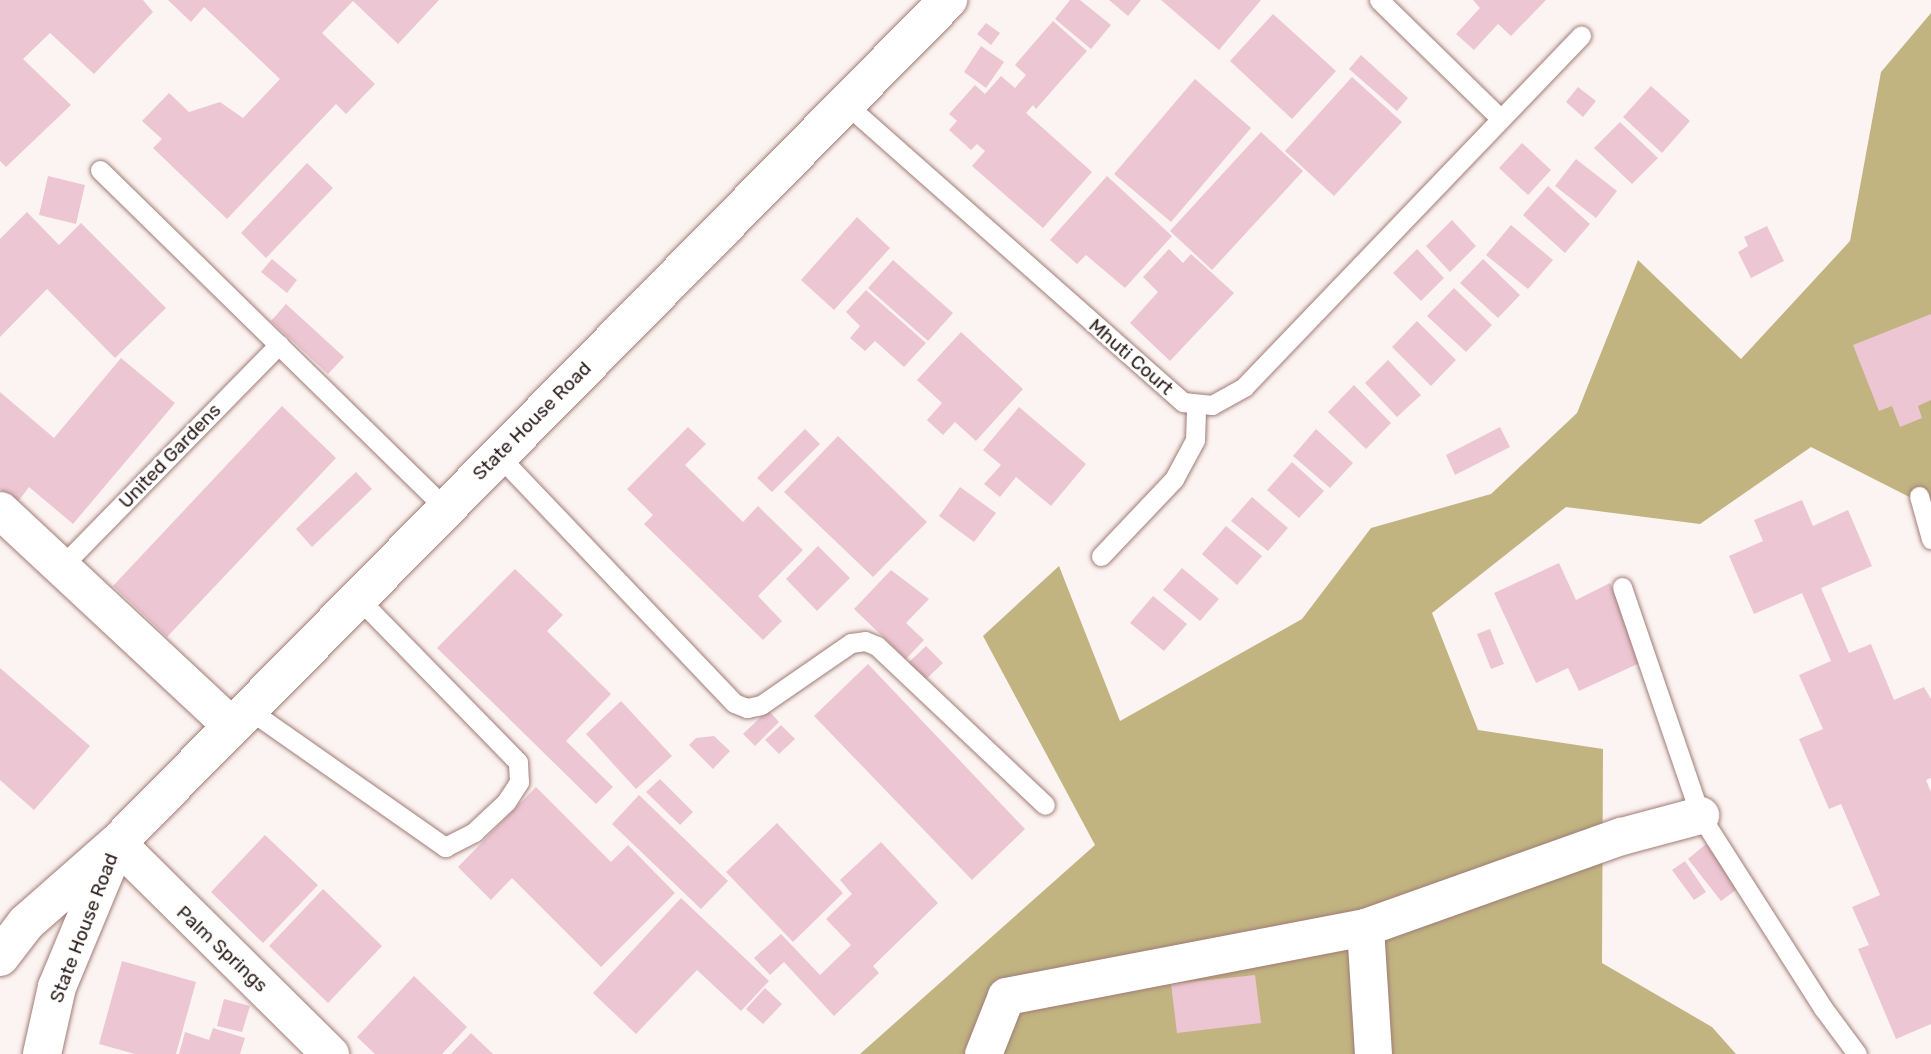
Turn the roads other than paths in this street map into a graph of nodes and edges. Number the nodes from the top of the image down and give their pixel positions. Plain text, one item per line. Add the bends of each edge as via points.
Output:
1 (948, 0) edge
2 (1379, 0) edge
3 (1581, 36) dead end
4 (846, 104) junction
5 (1499, 117) junction
6 (100, 170) dead end
7 (279, 344) junction
8 (1196, 407) junction
9 (498, 455) junction
10 (1919, 496) dead end
11 (446, 509) junction
12 (0, 510) edge
13 (1931, 539) edge
14 (1101, 556) dead end
15 (60, 568) junction
16 (1622, 587) dead end
17 (358, 598) junction
18 (240, 718) junction
19 (1045, 805) dead end
20 (1700, 815) junction
21 (117, 843) junction
22 (1365, 927) junction
23 (0, 957) edge
24 (41, 1054) edge
25 (330, 1054) edge
26 (983, 1054) edge
27 (1373, 1054) edge
28 (1857, 1054) edge

1 - 4 main road, State House Road
2 - 5 lane
3 - 5 lane
4 - 8 lane, Mhuti Court via 1151,375
4 - 9 main road, State House Road
5 - 8 lane via 1244,387 1212,405
6 - 7 lane
7 - 11 lane
7 - 15 lane, United Gardens
8 - 14 lane via 1195,440 1174,479
9 - 11 main road, State House Road
9 - 19 lane via 734,702 747,708 761,705 850,643 865,641 877,646
10 - 13 lane
11 - 17 main road, State House Road
12 - 15 street
15 - 18 street
16 - 20 lane
17 - 18 main road, State House Road
17 - 18 lane via 518,762 519,782 506,802 474,832 445,847
18 - 21 main road, State House Road
20 - 22 street via 1621,836
20 - 28 lane
21 - 23 main road, State House Road via 26,923
21 - 24 main road, State House Road via 57,987
21 - 25 street, Palm Springs
22 - 26 street via 1006,996
22 - 27 street

